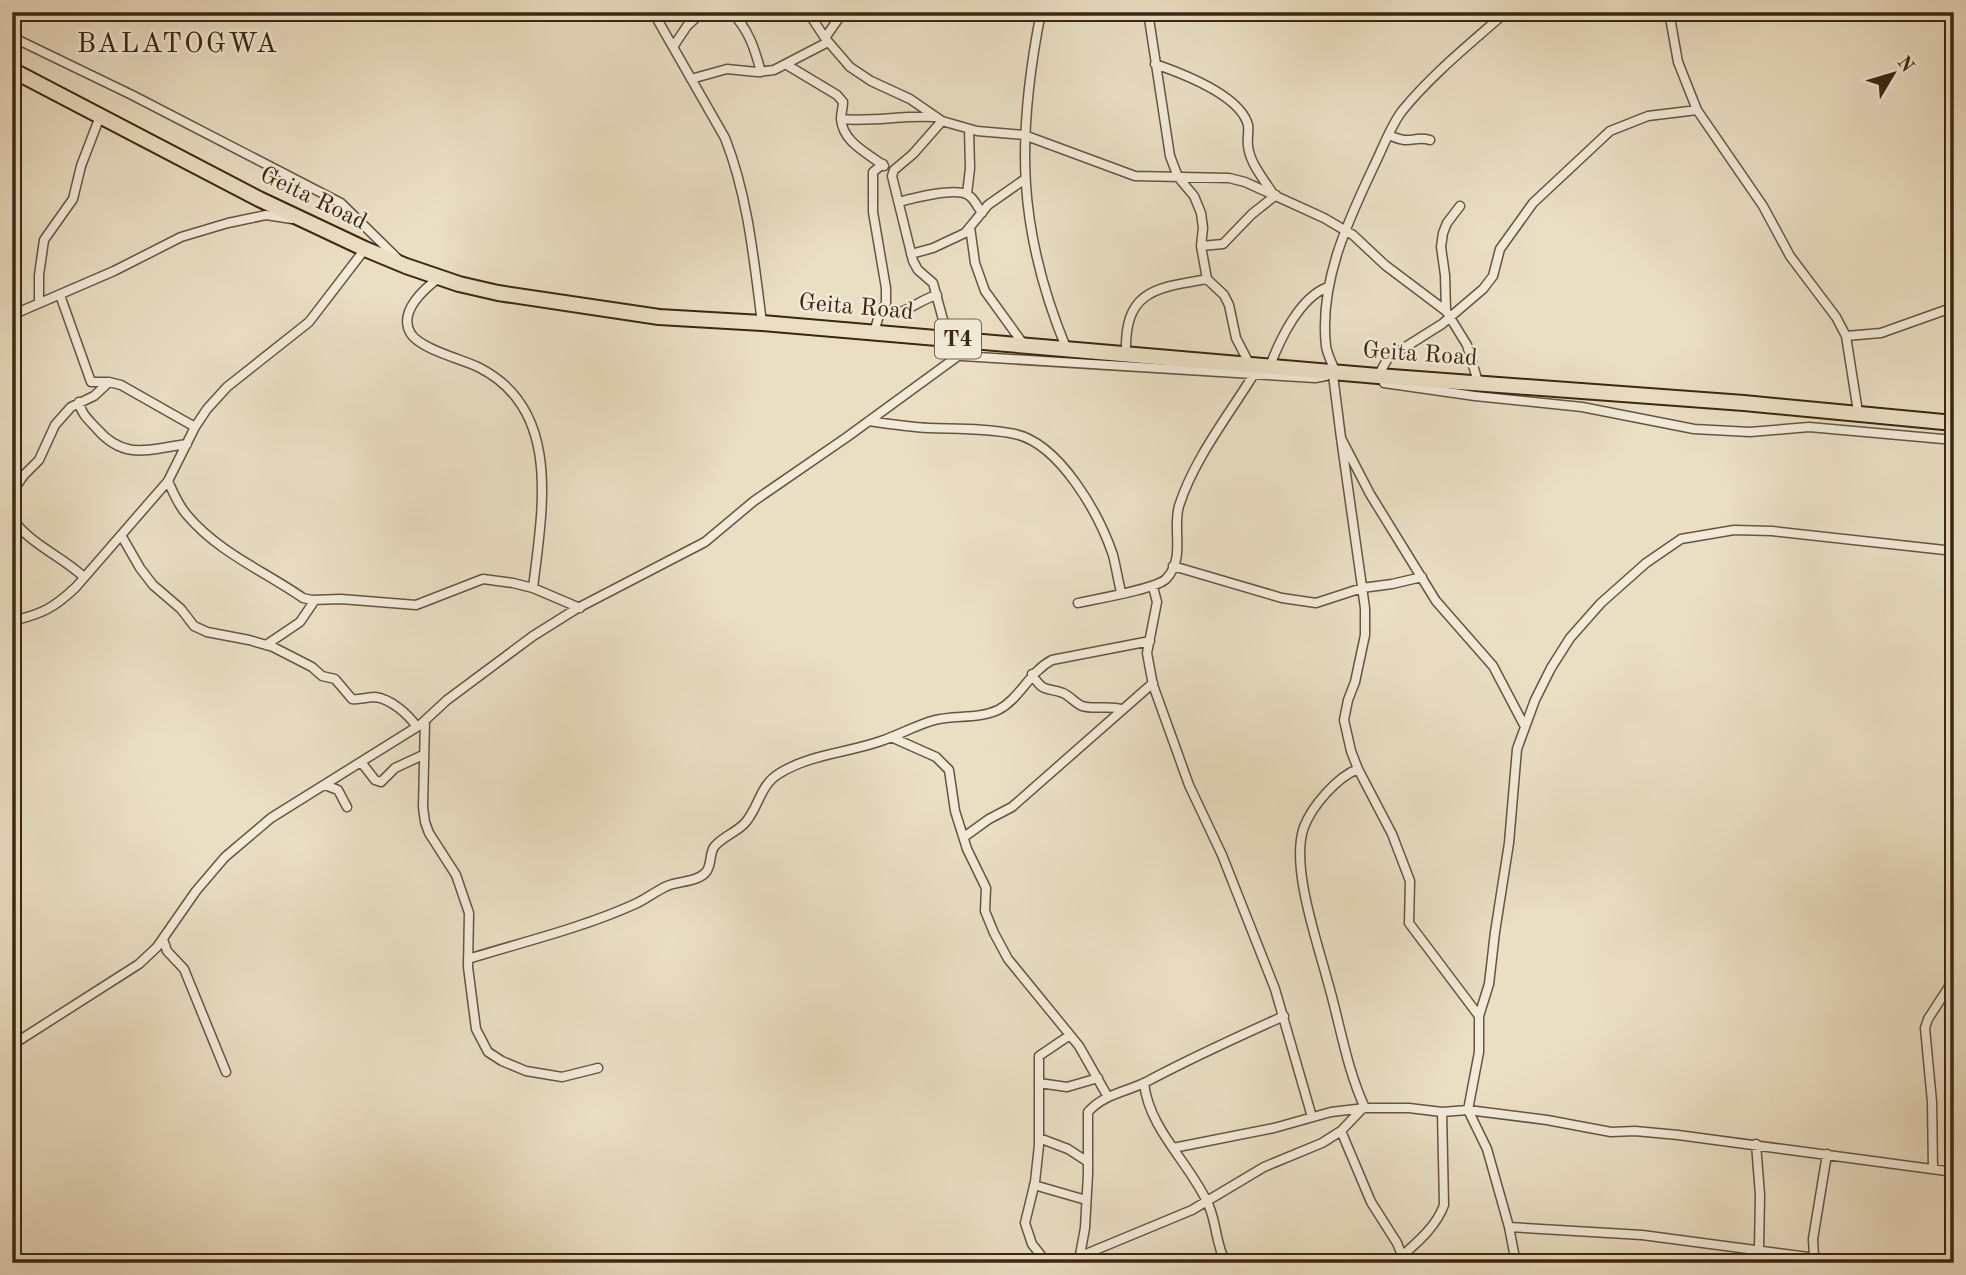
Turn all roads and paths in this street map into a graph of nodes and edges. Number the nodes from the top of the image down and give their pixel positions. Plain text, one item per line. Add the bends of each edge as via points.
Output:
1 (653, 12) edge
2 (702, 12) edge
3 (731, 12) edge
4 (808, 12) edge
5 (843, 12) edge
6 (1041, 12) edge
7 (1148, 12) edge
8 (1506, 12) edge
9 (1669, 12) edge
10 (12, 37) edge
11 (827, 40) junction
12 (673, 47) junction
13 (1156, 64) junction
14 (787, 65) junction
15 (12, 70) edge
16 (761, 72) junction
17 (691, 79) junction
18 (1697, 110) junction
19 (104, 118) junction
20 (841, 119) junction
21 (938, 119) junction
22 (969, 129) junction
23 (1024, 135) junction
24 (1389, 135) junction
25 (1430, 140) dead end
26 (883, 164) junction
27 (893, 174) junction
28 (1178, 177) junction
29 (1025, 179) junction
30 (967, 194) junction
31 (1275, 195) junction
32 (899, 202) junction
33 (1460, 206) dead end
34 (982, 213) junction
35 (305, 221) junction
36 (970, 227) junction
37 (1346, 230) junction
38 (1201, 246) junction
39 (365, 249) junction
40 (911, 254) junction
41 (406, 266) junction
42 (440, 277) junction
43 (1207, 279) junction
44 (1328, 287) junction
45 (60, 295) junction
46 (937, 295) junction
47 (39, 303) junction
48 (884, 307) junction
49 (1954, 307) edge
50 (1449, 314) junction
51 (12, 315) edge
52 (762, 323) junction
53 (874, 333) junction
54 (1846, 336) junction
55 (948, 338) junction
56 (989, 342) junction
57 (1024, 345) junction
58 (1067, 350) junction
59 (1126, 354) junction
60 (958, 356) junction
61 (1270, 366) junction
62 (1252, 370) junction
63 (1334, 373) junction
64 (1378, 376) junction
65 (109, 382) junction
66 (1478, 382) junction
67 (79, 402) junction
68 (1858, 412) junction
69 (869, 421) junction
70 (1954, 423) edge
71 (195, 427) junction
72 (1341, 438) junction
73 (1954, 440) edge
74 (187, 444) junction
75 (168, 481) junction
76 (12, 492) edge
77 (12, 519) edge
78 (121, 535) junction
79 (1954, 551) edge
80 (1173, 566) junction
81 (84, 577) junction
82 (1422, 577) junction
83 (1153, 587) junction
84 (533, 588) junction
85 (1362, 588) junction
86 (1121, 592) junction
87 (315, 600) junction
88 (1078, 603) dead end
89 (580, 608) junction
90 (12, 621) edge
91 (1150, 641) junction
92 (266, 645) junction
93 (1032, 674) junction
94 (1153, 682) junction
95 (1121, 709) junction
96 (421, 724) junction
97 (1525, 727) junction
98 (891, 737) junction
99 (423, 755) junction
100 (361, 762) junction
101 (1358, 769) junction
102 (325, 785) junction
103 (347, 807) dead end
104 (964, 837) junction
105 (163, 939) junction
106 (468, 959) junction
107 (1954, 979) edge
108 (1284, 1016) junction
109 (1479, 1016) junction
110 (1070, 1035) junction
111 (12, 1045) edge
112 (598, 1068) dead end
113 (226, 1072) dead end
114 (1098, 1079) junction
115 (1039, 1083) junction
116 (1143, 1083) junction
117 (1108, 1097) junction
118 (1363, 1108) junction
119 (1468, 1110) junction
120 (1442, 1112) junction
121 (1311, 1117) junction
122 (1341, 1131) junction
123 (1039, 1138) junction
124 (1756, 1144) junction
125 (1172, 1148) junction
126 (1827, 1154) junction
127 (1088, 1162) junction
128 (1933, 1169) junction
129 (1954, 1172) edge
130 (1034, 1185) junction
131 (1086, 1200) junction
132 (1207, 1202) junction
133 (1509, 1227) junction
134 (1759, 1249) junction
135 (1080, 1255) junction
136 (1814, 1256) junction
137 (1404, 1259) edge
138 (1047, 1263) edge
139 (1064, 1263) edge
140 (1226, 1263) edge
141 (1516, 1263) edge
142 (1854, 1263) edge

1 - 12 street
2 - 12 street
3 - 16 street via 754,46
4 - 11 street
5 - 11 street
6 - 23 street
7 - 13 street
8 - 24 street via 1418,93
9 - 18 street via 1678,62
10 - 41 street via 341,204
11 - 14 street
11 - 21 street via 859,74 910,99
12 - 17 street
13 - 28 street
13 - 31 street via 1207,87 1243,114 1253,164
14 - 16 street
14 - 20 street via 837,95 842,102
15 - 19 highway, Geita Road / T4
16 - 17 street via 727,69
17 - 52 street via 733,159
18 - 50 street via 1648,116 1610,131 1533,203 1500,248 1493,276
18 - 54 street
19 - 35 highway, Geita Road / T4
19 - 47 street via 99,119 81,166 73,199 44,240
20 - 21 street
20 - 26 street via 852,144
21 - 22 street
21 - 27 street
22 - 23 street
22 - 30 street
23 - 28 street via 1135,176
23 - 29 street
24 - 25 street via 1403,141
24 - 37 street
26 - 27 street
26 - 48 street via 873,172 872,183 886,288
27 - 32 street
28 - 31 street via 1229,178
28 - 38 street via 1201,213
29 - 34 street
29 - 58 street via 1044,287
30 - 32 street
30 - 34 street
31 - 37 street
31 - 38 street via 1223,244
32 - 40 street
33 - 50 street via 1447,223 1441,247
34 - 36 street
35 - 39 highway, Geita Road / T4
35 - 45 street via 266,215 181,237
36 - 40 street via 949,242
36 - 57 street via 985,291
37 - 44 street
37 - 50 street
38 - 43 street
39 - 41 highway, Geita Road / T4
39 - 71 street via 309,323 227,387
40 - 46 street
41 - 42 highway, Geita Road / T4
42 - 52 highway, Geita Road / T4 via 498,293 659,317
42 - 84 street via 412,304 411,334 496,376 517,395 531,418 541,466 542,509
43 - 59 street via 1148,294 1127,325
43 - 62 street via 1229,305 1236,338
44 - 61 street via 1301,307
44 - 63 street via 1326,347
45 - 47 street
45 - 65 street via 91,382
46 - 48 street via 900,313
46 - 55 street
47 - 51 street
48 - 53 street
49 - 54 street via 1893,330
50 - 64 street via 1388,358
50 - 66 street via 1467,345
52 - 53 highway, Geita Road / T4
53 - 55 highway, Geita Road / T4
54 - 68 street
55 - 56 highway, Geita Road / T4
56 - 57 highway, Geita Road / T4
56 - 60 street
57 - 58 highway, Geita Road / T4
58 - 59 highway, Geita Road / T4
59 - 62 highway, Geita Road / T4
60 - 62 street
60 - 69 street
61 - 62 highway, Geita Road / T4
61 - 63 highway, Geita Road / T4
62 - 63 street via 1315,378
62 - 80 street via 1186,489 1178,510 1179,550
63 - 64 highway, Geita Road / T4
63 - 72 street
63 - 73 street via 1475,396 1582,407 1694,429 1750,432 1809,427
64 - 66 highway, Geita Road / T4
65 - 67 street
65 - 71 street
66 - 68 highway, Geita Road / T4
67 - 74 street via 104,437 121,448 140,451
67 - 76 street via 55,425 39,460
68 - 70 highway, Geita Road / T4
69 - 86 street via 994,431 1034,440 1060,464 1101,526
69 - 89 street via 754,501 705,542
71 - 74 street
72 - 82 street
72 - 85 street
74 - 75 street
75 - 78 street
75 - 87 street via 185,513 199,527 241,561
77 - 81 street via 40,547
78 - 81 street
78 - 92 street via 153,585 194,626
79 - 97 street via 1772,531 1734,530 1681,539 1646,564 1583,622 1551,668
80 - 83 street via 1167,578
80 - 85 street via 1282,598 1316,603
81 - 90 street via 42,614
82 - 85 street
82 - 97 street via 1436,601 1493,666
83 - 86 street
83 - 91 street via 1157,602
84 - 87 street via 483,579 416,605
84 - 89 street
85 - 101 street via 1364,635 1345,720
86 - 88 street
87 - 92 street via 300,622
89 - 96 street via 506,654
91 - 93 street via 1052,660
91 - 94 street via 1147,653
92 - 96 street via 335,679 352,699 376,697
93 - 95 street via 1040,687 1067,695 1081,705
93 - 98 street via 1000,709 936,720
94 - 95 street
94 - 108 street via 1189,785 1239,896
95 - 104 street via 1012,807
96 - 99 street
96 - 100 street
97 - 109 street via 1514,768 1509,843 1489,984
98 - 104 street via 936,757 949,770
98 - 106 street via 823,754 769,780 745,823 715,846 708,869 700,877 670,885 589,921
99 - 100 street via 395,768 381,782
99 - 106 street via 425,822 464,895 469,913
100 - 102 street
101 - 109 street via 1410,881 1409,923
101 - 118 street via 1336,782 1304,827 1301,870
102 - 103 street via 338,790
102 - 105 street via 271,818 225,857
104 - 110 street via 986,888 985,911 1008,959
105 - 111 street via 139,964
105 - 113 street via 167,951 184,969
106 - 112 street via 476,1029 488,1052 526,1071 562,1077
107 - 128 street via 1925,1028
108 - 116 street
108 - 121 street
109 - 119 street via 1479,1052
110 - 114 street
110 - 115 street via 1039,1056
114 - 115 street via 1067,1087
114 - 117 street
115 - 123 street
116 - 117 street
116 - 125 street
117 - 127 street via 1088,1112
118 - 120 street
118 - 121 street
118 - 122 street
119 - 120 street
119 - 124 street via 1611,1132 1655,1132
119 - 133 street via 1487,1149
120 - 137 street via 1444,1205 1441,1215
121 - 125 street
122 - 132 street via 1264,1167
122 - 137 street via 1371,1202
123 - 127 street
123 - 130 street
124 - 126 street
124 - 134 street
125 - 132 street
126 - 128 street
126 - 136 street
127 - 131 street
128 - 129 street
130 - 131 street
130 - 138 street via 1024,1223 1032,1244
131 - 135 street
132 - 135 street
132 - 140 street
133 - 134 street
133 - 141 street
134 - 136 street
135 - 139 street
136 - 142 street

